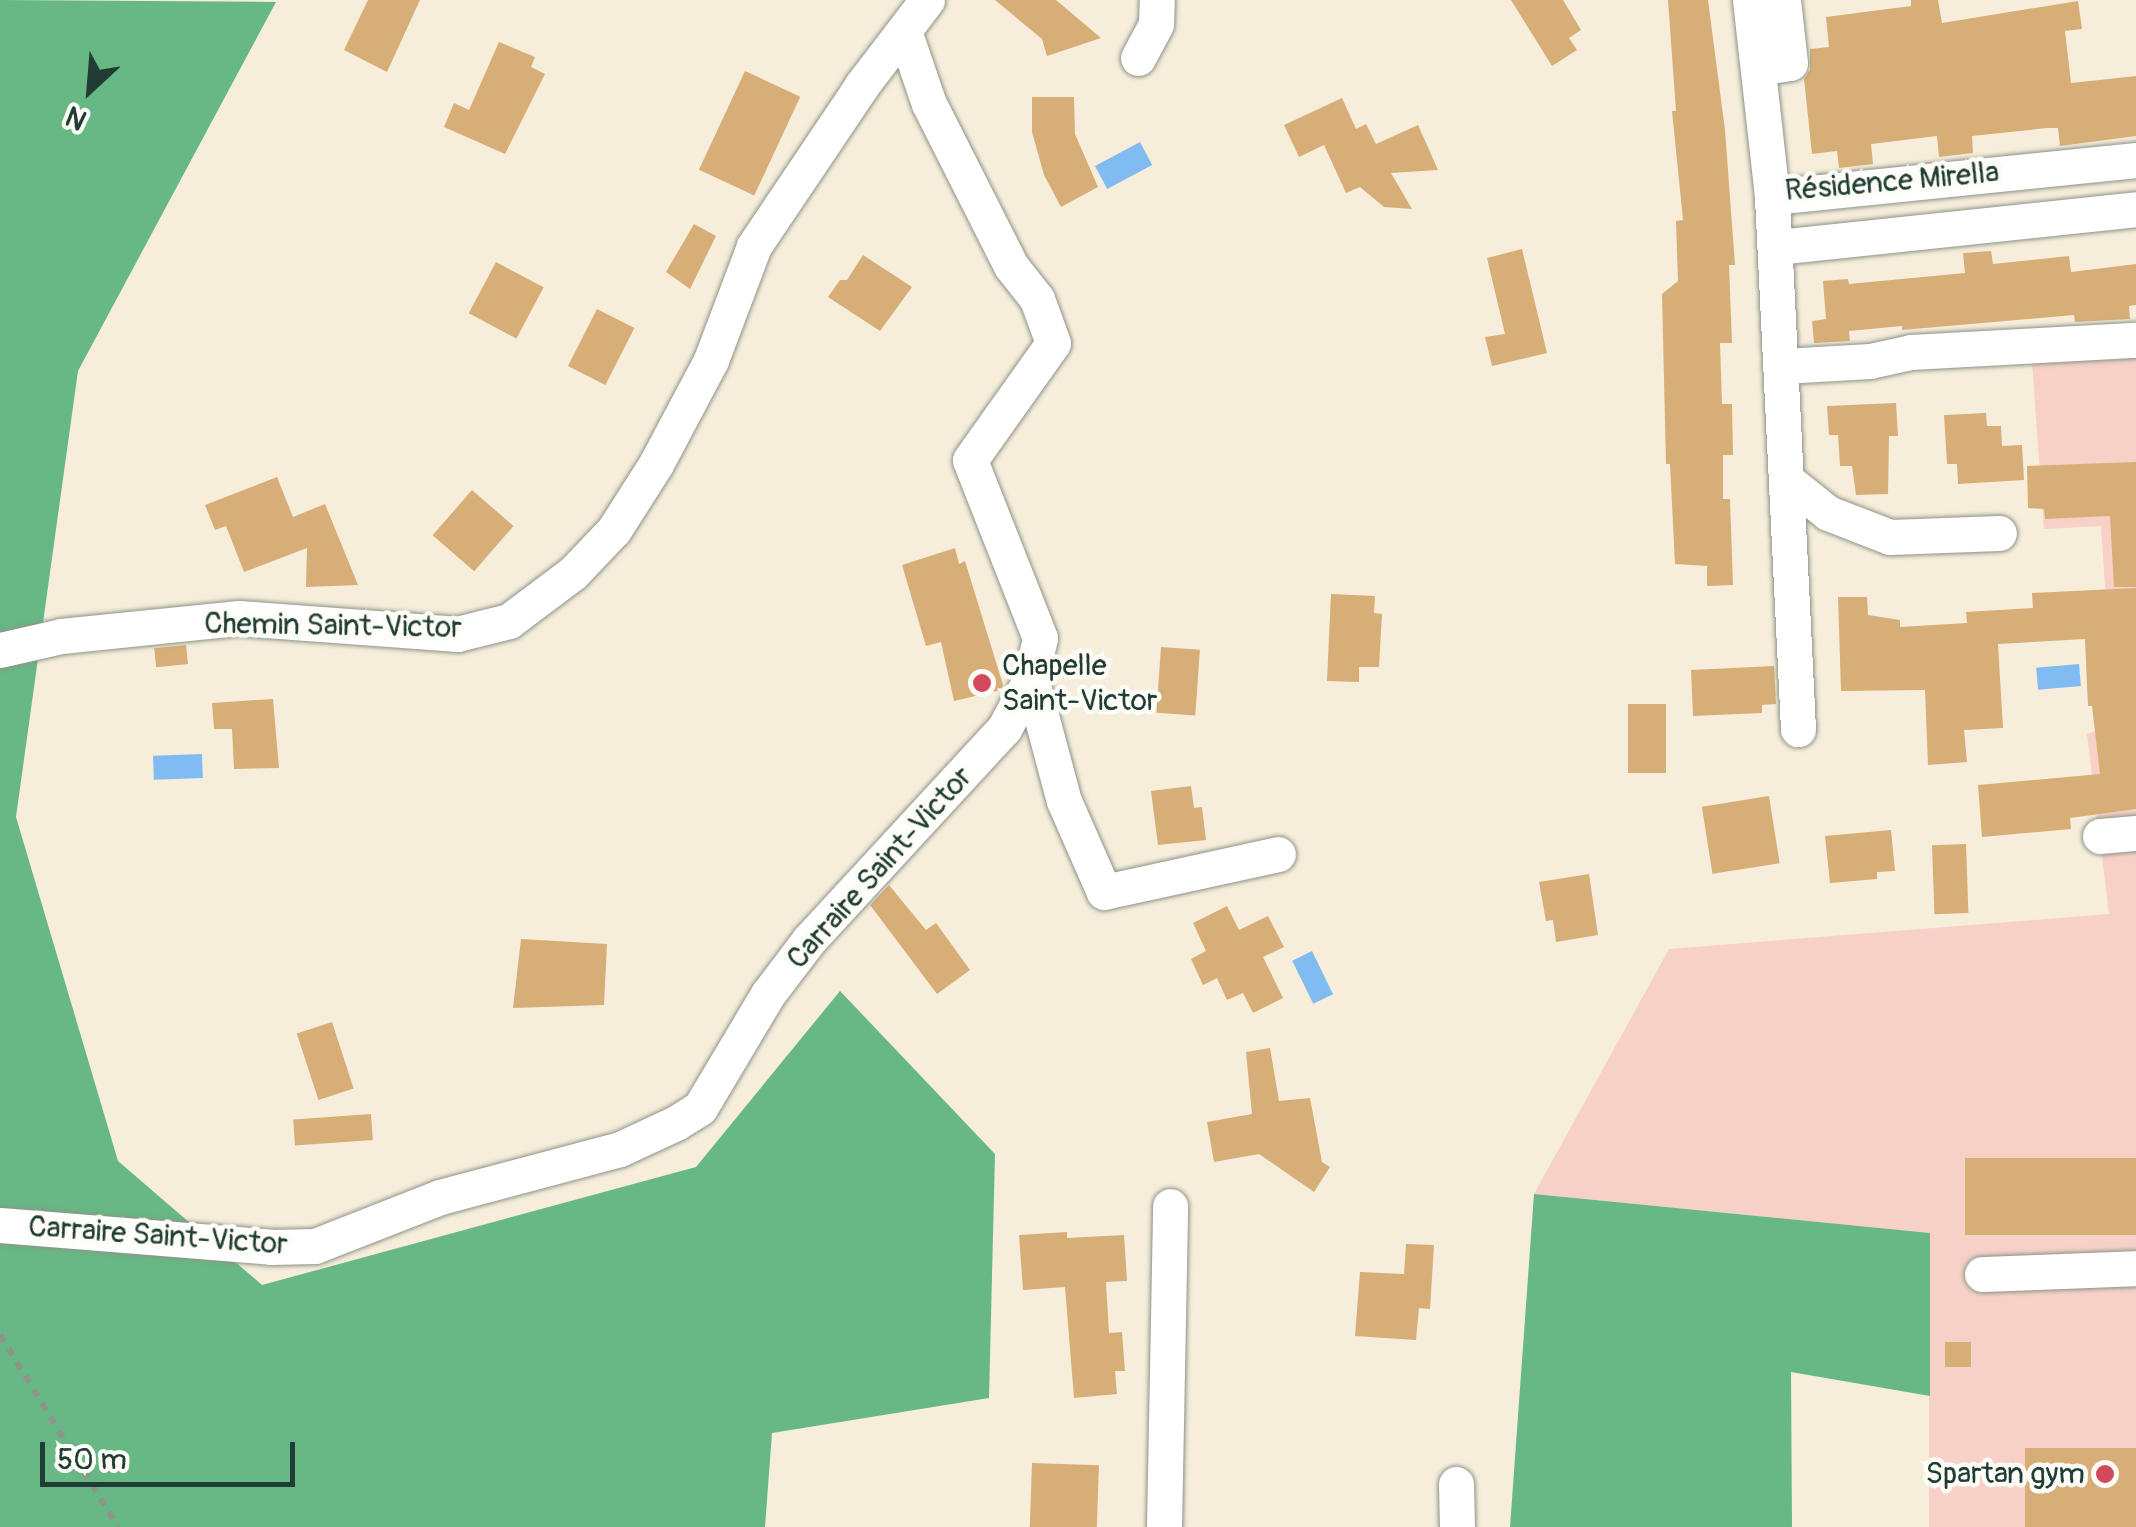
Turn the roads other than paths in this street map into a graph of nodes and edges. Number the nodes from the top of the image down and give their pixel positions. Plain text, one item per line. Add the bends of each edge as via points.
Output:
1 (927, 0) edge
2 (1156, 0) edge
3 (1750, 0) edge
4 (1783, 0) edge
5 (904, 31) junction
6 (1138, 58) dead end
7 (1758, 68) junction
8 (2136, 160) edge
9 (1772, 197) junction
10 (2136, 209) edge
11 (1776, 247) junction
12 (2136, 340) edge
13 (1783, 366) junction
14 (1789, 482) junction
15 (1999, 533) dead end
16 (0, 650) edge
17 (1031, 678) junction
18 (1798, 730) dead end
19 (2136, 833) edge
20 (2100, 836) dead end
21 (1278, 854) dead end
22 (1170, 1206) dead end
23 (0, 1225) edge
24 (2136, 1268) edge
25 (1982, 1274) dead end
26 (1456, 1484) dead end
27 (1164, 1527) edge
28 (1456, 1527) edge

1 - 5 street, Chemin Saint-Victor
2 - 6 street via 1156,24
3 - 7 street, Résidence Mirella
4 - 7 street via 1790,63
5 - 16 street, Chemin Saint-Victor via 754,246 711,360 614,530 573,573 509,621 457,634 239,618 60,636
5 - 17 street, Carraire Saint-Victor via 929,104 1011,266 1037,299 1054,343 970,460 1040,638
7 - 9 street, Résidence Mirella
8 - 9 street, Résidence Mirella
9 - 11 street
10 - 11 street
11 - 13 street
12 - 13 street
13 - 14 street
14 - 15 street via 1828,513 1890,538
14 - 18 street
17 - 21 street via 1064,801 1104,892
17 - 23 street, Carraire Saint-Victor via 983,756 810,940 768,994 700,1108 676,1124 620,1150 440,1197 315,1246
19 - 20 street
22 - 27 street
24 - 25 street
26 - 28 street

